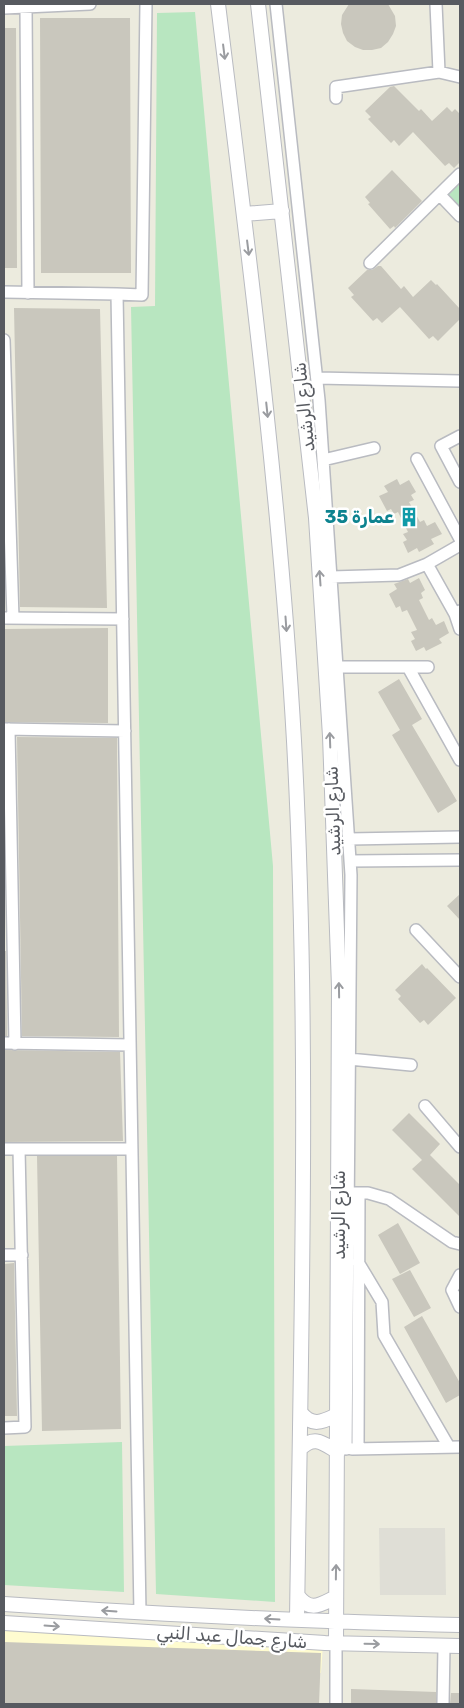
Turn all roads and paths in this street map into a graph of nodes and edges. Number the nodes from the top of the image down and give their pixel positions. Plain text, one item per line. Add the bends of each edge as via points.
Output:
1 (90, 4) edge
2 (146, 4) edge
3 (218, 4) edge
4 (258, 4) edge
5 (276, 4) edge
6 (436, 4) edge
7 (26, 7) junction
8 (4, 8) edge
9 (439, 72) junction
10 (460, 77) edge
11 (336, 98) dead end
12 (460, 174) edge
13 (440, 194) junction
14 (282, 211) junction
15 (244, 214) junction
16 (460, 216) edge
17 (370, 263) dead end
18 (4, 292) edge
19 (28, 293) junction
20 (118, 294) junction
21 (4, 340) edge
22 (317, 378) junction
23 (460, 381) edge
24 (5, 396) edge
25 (460, 436) edge
26 (374, 448) dead end
27 (417, 459) dead end
28 (323, 460) junction
29 (460, 482) edge
30 (7, 506) edge
31 (460, 539) edge
32 (460, 546) edge
33 (427, 564) junction
34 (331, 577) junction
35 (458, 612) edge
36 (8, 618) edge
37 (123, 619) junction
38 (460, 629) edge
39 (337, 667) junction
40 (408, 667) junction
41 (428, 667) dead end
42 (6, 729) edge
43 (125, 731) junction
44 (460, 760) edge
45 (7, 835) edge
46 (460, 838) edge
47 (349, 839) junction
48 (460, 860) edge
49 (350, 861) junction
50 (416, 930) dead end
51 (8, 942) edge
52 (460, 977) edge
53 (9, 1044) edge
54 (130, 1045) junction
55 (349, 1059) junction
56 (411, 1065) dead end
57 (425, 1106) dead end
58 (460, 1147) edge
59 (4, 1149) edge
60 (19, 1149) junction
61 (132, 1149) junction
62 (353, 1193) junction
63 (460, 1244) edge
64 (4, 1255) edge
65 (22, 1255) junction
66 (358, 1260) junction
67 (460, 1275) edge
68 (460, 1308) edge
69 (301, 1413) junction
70 (339, 1414) junction
71 (4, 1428) edge
72 (455, 1447) edge
73 (358, 1448) junction
74 (300, 1449) junction
75 (341, 1450) junction
76 (298, 1596) junction
77 (336, 1597) junction
78 (4, 1604) edge
79 (140, 1613) junction
80 (298, 1620) junction
81 (336, 1621) junction
82 (4, 1623) edge
83 (460, 1624) edge
84 (336, 1643) junction
85 (444, 1646) junction
86 (460, 1646) edge
87 (336, 1704) edge
88 (443, 1704) edge

1 - 7 street
2 - 20 street via 142,295
3 -> 15 street, شارع الرشيد
4 - 14 street, شارع الرشيد
5 - 22 street
6 - 9 street
7 - 8 street
7 - 19 street
9 - 10 street
9 - 11 street via 336,86
12 - 13 street
13 - 16 street
13 - 17 street
14 - 15 street
70 -> 14 street, شارع الرشيد via 339,987 330,736 315,509
15 -> 69 street, شارع الرشيد via 278,522 297,810 304,1052
18 - 19 street
19 - 20 street
20 - 37 street
21 - 24 street
22 - 23 street
22 - 28 street
24 - 30 street
25 - 29 street via 441,446
26 - 28 street
27 - 31 street
28 - 34 street
30 - 36 street
32 - 33 street
33 - 34 street via 398,575
33 - 35 street
34 - 39 street
35 - 38 street
36 - 37 street
37 - 43 street
39 - 40 street
39 - 47 street
40 - 41 street
40 - 44 street
42 - 43 street
42 - 45 street
43 - 54 street
45 - 51 street
46 - 47 street
47 - 49 street
48 - 49 street
49 - 55 street
50 - 52 street
51 - 53 street
53 - 54 street
54 - 61 street
55 - 56 street
55 - 62 street
57 - 58 street
59 - 60 street
60 - 61 street
60 - 65 street
61 - 79 street
62 - 63 street via 389,1199 452,1242
62 - 66 street
62 - 75 street
64 - 65 street
65 - 71 street via 26,1427
66 - 72 street via 382,1302 384,1335
66 - 73 street
67 - 68 street via 452,1290
69 - 70 street via 317,1423
69 - 74 street, شارع الرشيد
70 - 75 street, شارع الرشيد
72 - 73 street
73 - 75 street
74 - 75 street via 308,1443 318,1442
74 - 76 street, شارع الرشيد
77 -> 75 street, شارع الرشيد
76 - 77 street via 314,1606
76 - 80 street, شارع الرشيد
77 - 81 street, شارع الرشيد
79 -> 78 street, شارع جمال عبد النبي
80 -> 79 street, شارع جمال عبد النبي
80 - 81 street, شارع جمال عبد النبي
81 - 83 street, شارع جمال عبد النبي
81 - 84 street, شارع الرشيد
82 -> 84 street, شارع جمال عبد النبي
84 -> 85 street, شارع جمال عبد النبي
84 - 87 street
85 - 86 street, شارع جمال عبد النبي
85 - 88 street

